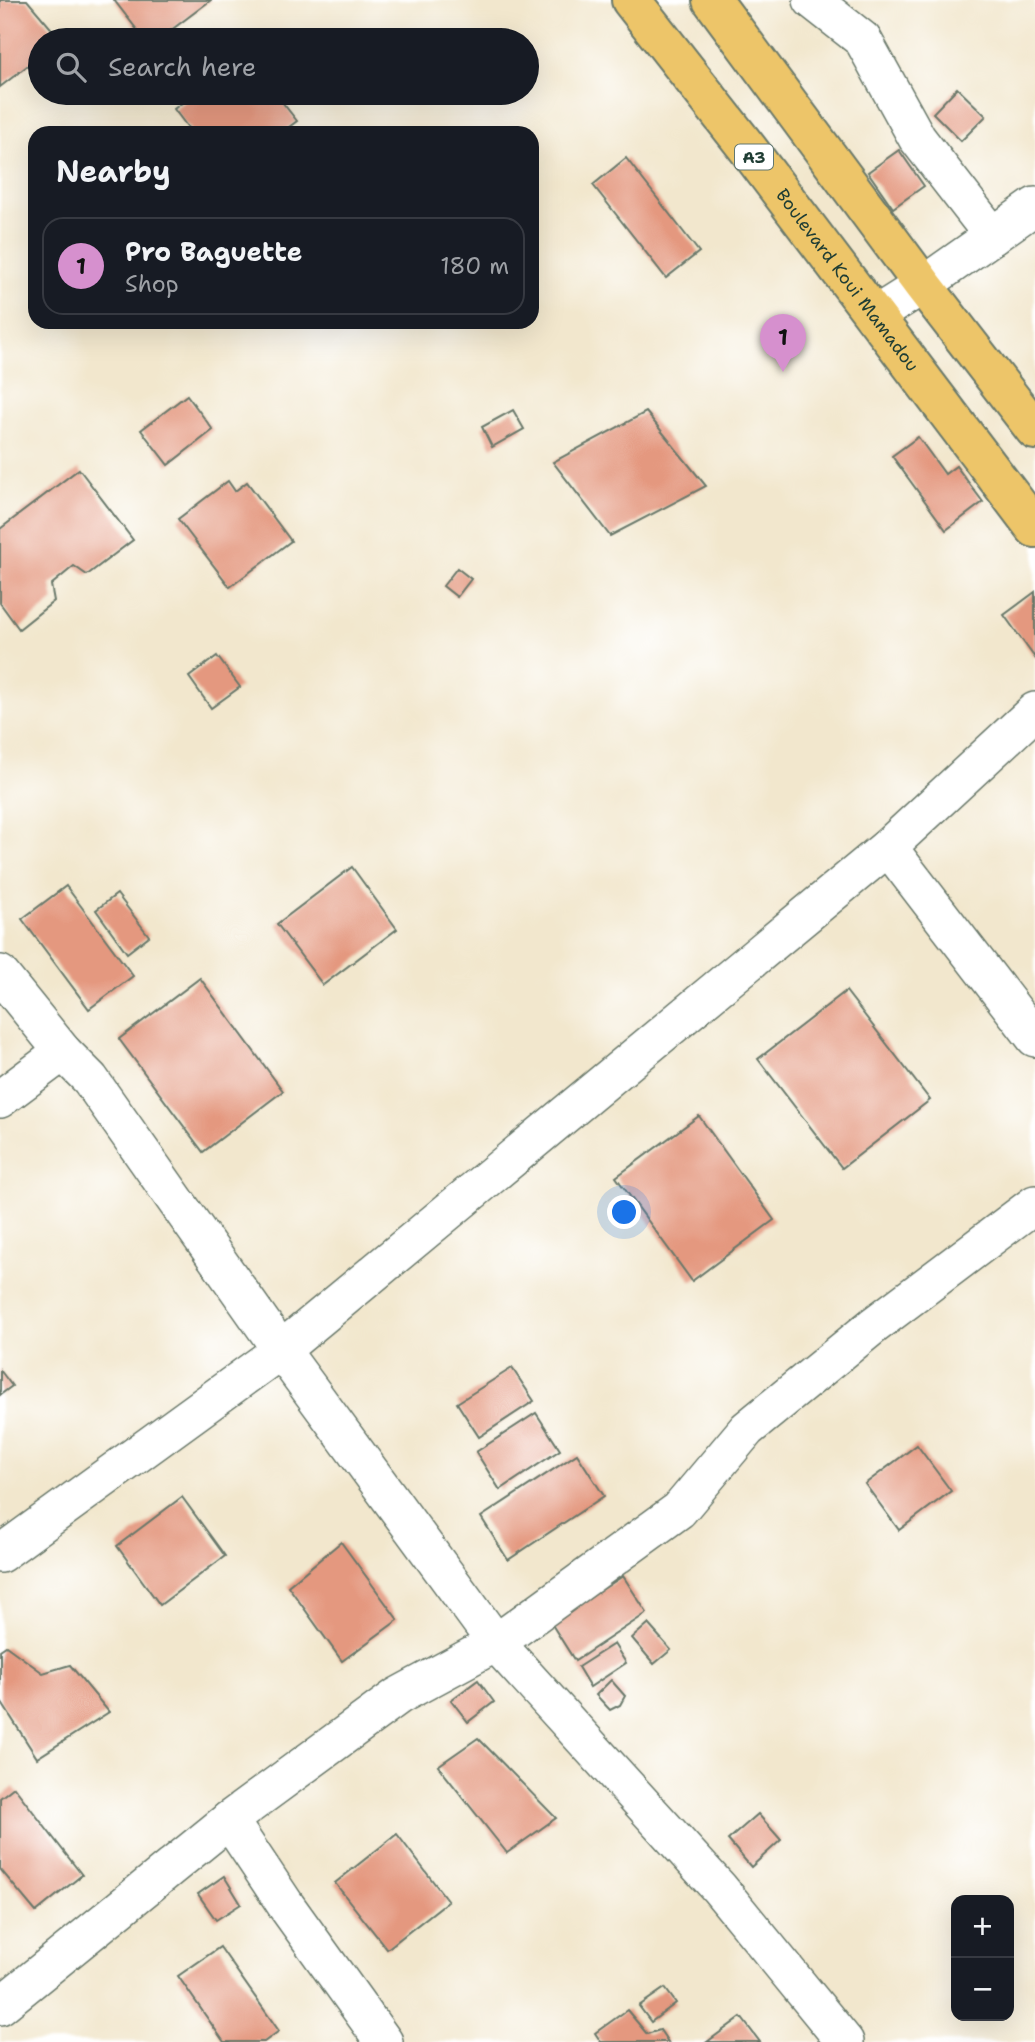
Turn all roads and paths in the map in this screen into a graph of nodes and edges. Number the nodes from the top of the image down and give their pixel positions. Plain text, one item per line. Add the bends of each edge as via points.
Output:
1 (631, 0) edge
2 (712, 0) edge
3 (812, 0) edge
4 (1035, 206) edge
5 (993, 236) junction
6 (923, 285) junction
7 (874, 316) junction
8 (1035, 430) edge
9 (1035, 528) edge
10 (1035, 711) edge
11 (888, 848) junction
12 (0, 974) edge
13 (1035, 1038) edge
14 (63, 1052) junction
15 (0, 1099) edge
16 (1035, 1203) edge
17 (281, 1350) junction
18 (0, 1555) edge
19 (496, 1643) junction
20 (229, 1820) junction
21 (0, 2006) edge
22 (384, 2042) edge
23 (845, 2042) edge

1 - 7 main road, Boulevard Koui Mamadou / A3
2 - 6 main road
3 - 5 street via 863,40 917,138
4 - 5 street
5 - 6 street
6 - 7 street
6 - 8 main road
7 - 9 main road, Boulevard Koui Mamadou / A3
10 - 11 street
11 - 13 street
11 - 17 street
12 - 14 street
14 - 15 street
14 - 17 street via 90,1079
16 - 19 street via 747,1429 679,1510
17 - 18 street
17 - 19 street
19 - 20 street via 398,1696
19 - 23 street via 719,1888
20 - 21 street
20 - 22 street

